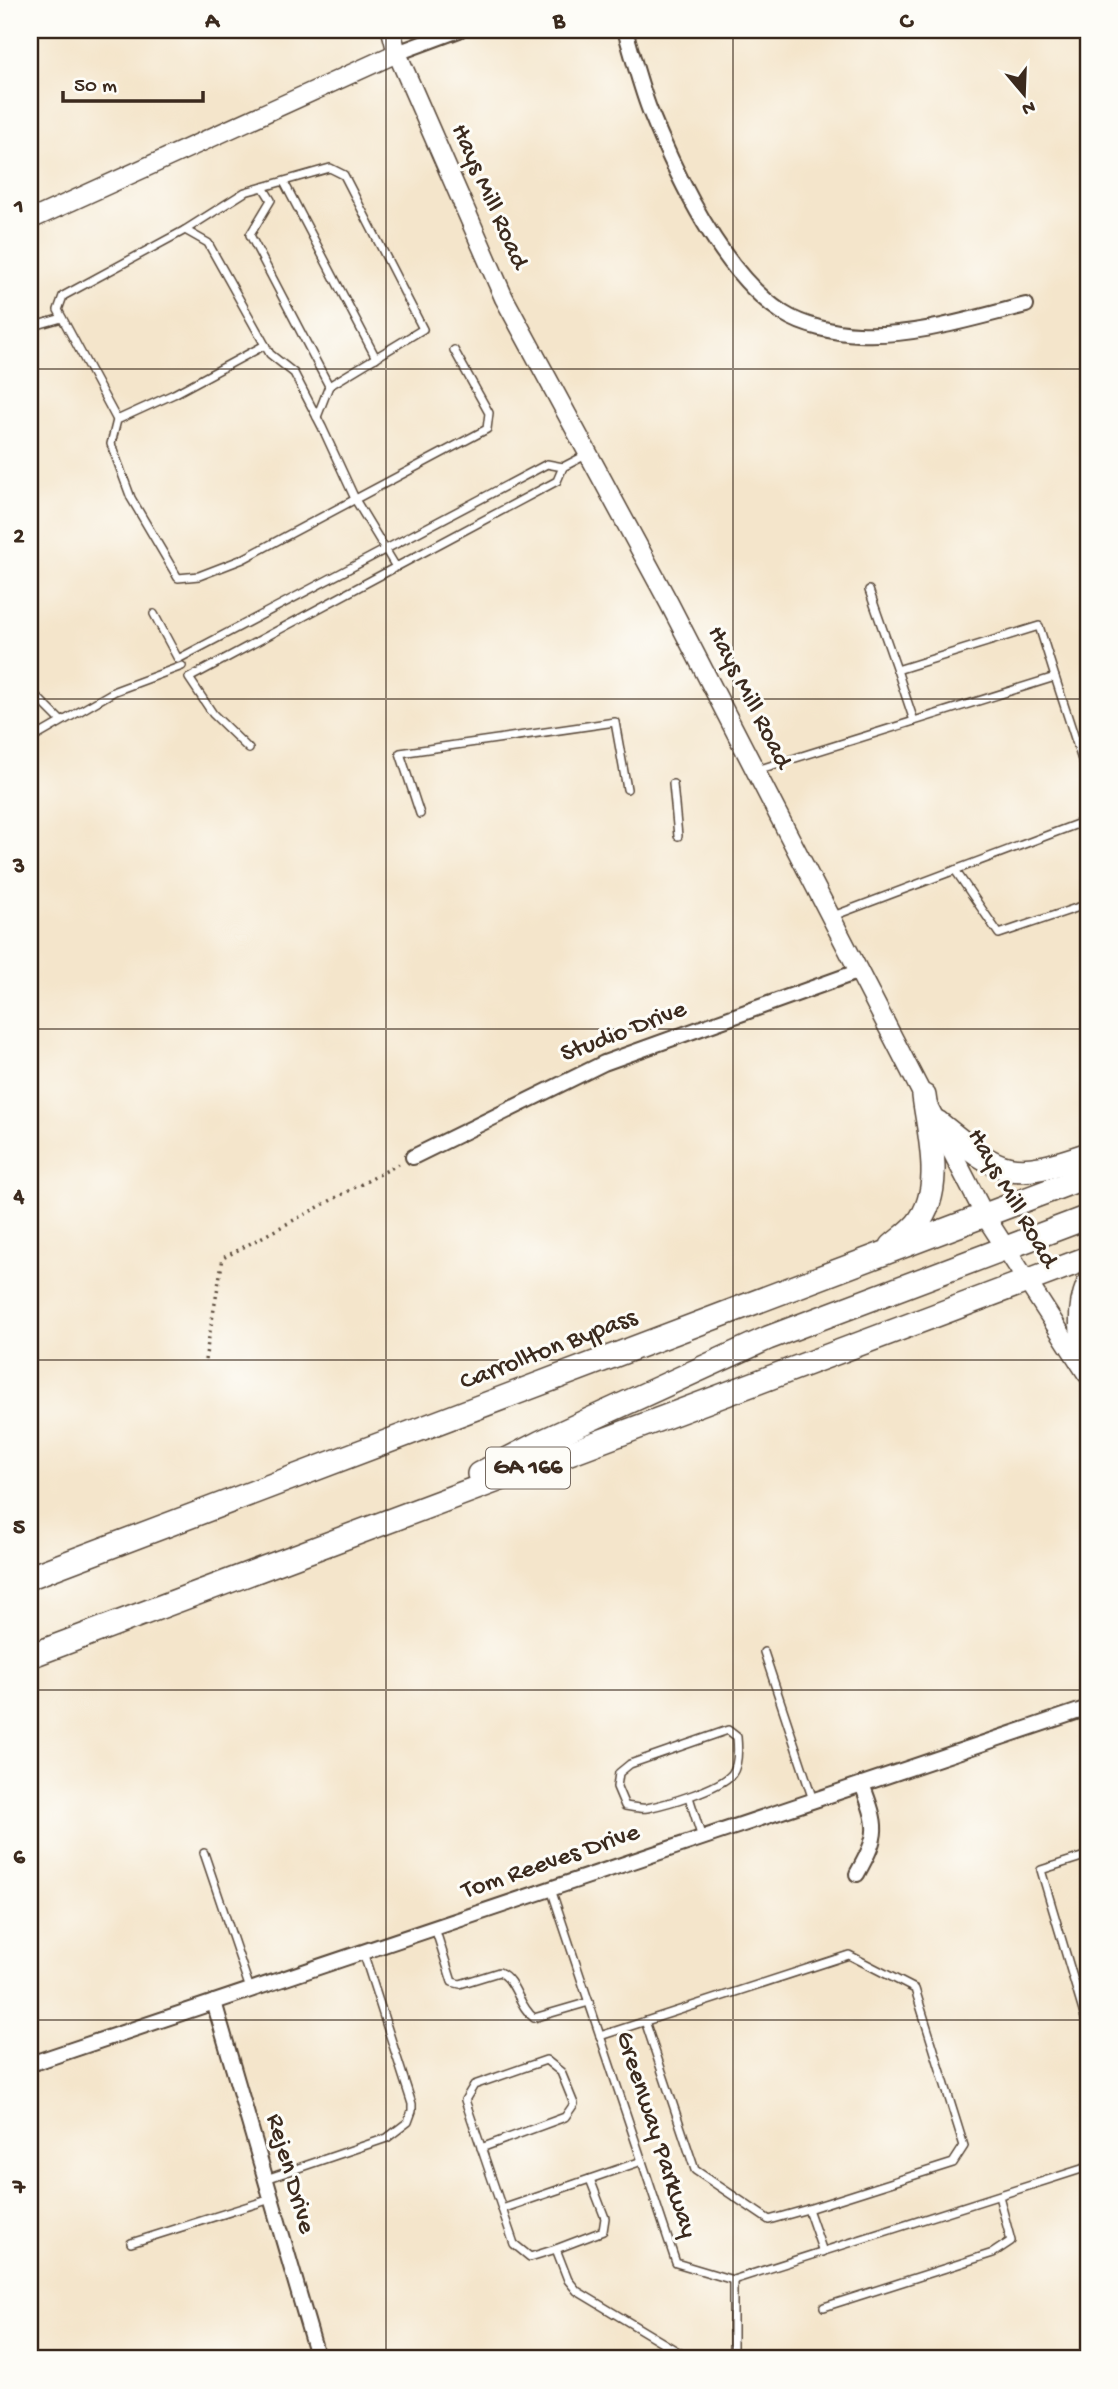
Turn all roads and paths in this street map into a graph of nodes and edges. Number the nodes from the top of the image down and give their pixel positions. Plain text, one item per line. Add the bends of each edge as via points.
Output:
1 (391, 30) edge
2 (459, 30) edge
3 (625, 30) edge
4 (397, 53) junction
5 (284, 182) junction
6 (263, 187) junction
7 (30, 220) edge
8 (185, 230) junction
9 (1026, 304) dead end
10 (62, 318) junction
11 (30, 327) edge
12 (265, 345) junction
13 (454, 350) dead end
14 (376, 358) junction
15 (329, 386) junction
16 (317, 417) junction
17 (117, 420) junction
18 (588, 454) junction
19 (563, 467) junction
20 (356, 501) junction
21 (385, 548) junction
22 (396, 567) junction
23 (869, 590) dead end
24 (153, 614) dead end
25 (180, 663) junction
26 (897, 670) junction
27 (1055, 677) junction
28 (189, 678) junction
29 (30, 690) edge
30 (61, 721) junction
31 (914, 721) junction
32 (30, 740) edge
33 (249, 749) dead end
34 (1083, 760) dead end
35 (757, 770) junction
36 (673, 784) dead end
37 (627, 789) dead end
38 (420, 814) dead end
39 (1088, 820) edge
40 (678, 836) dead end
41 (955, 870) junction
42 (1088, 904) edge
43 (832, 917) junction
44 (860, 971) junction
45 (924, 1096) junction
46 (937, 1122) junction
47 (1088, 1154) edge
48 (413, 1157) joint
49 (1088, 1177) edge
50 (985, 1216) junction
51 (1088, 1217) edge
52 (1005, 1247) junction
53 (883, 1255) junction
54 (1088, 1258) edge
55 (1028, 1282) junction
56 (1088, 1285) edge
57 (205, 1360) dead end
58 (1088, 1370) edge
59 (1088, 1376) edge
60 (390, 1521) junction
61 (30, 1577) edge
62 (764, 1652) dead end
63 (30, 1656) edge
64 (1088, 1708) edge
65 (862, 1784) junction
66 (689, 1797) junction
67 (813, 1800) junction
68 (702, 1838) junction
69 (204, 1853) dead end
70 (1088, 1855) edge
71 (857, 1874) dead end
72 (551, 1889) junction
73 (435, 1928) junction
74 (363, 1952) junction
75 (250, 1990) junction
76 (214, 2002) junction
77 (589, 2002) junction
78 (645, 2021) junction
79 (1088, 2028) edge
80 (600, 2036) junction
81 (30, 2064) edge
82 (481, 2148) junction
83 (642, 2161) junction
84 (1088, 2167) edge
85 (265, 2179) junction
86 (590, 2179) junction
87 (999, 2196) junction
88 (271, 2199) junction
89 (502, 2209) junction
90 (808, 2209) junction
91 (131, 2243) dead end
92 (556, 2249) junction
93 (823, 2252) junction
94 (733, 2280) junction
95 (824, 2307) dead end
96 (318, 2359) edge
97 (690, 2359) edge
98 (731, 2359) edge

1 - 4 street, Hays Mill Road
2 - 4 street
3 - 9 street via 650,110 688,192 719,246 748,284 784,313 818,327 858,334 898,333
4 - 7 street
4 - 18 street, Hays Mill Road via 503,298
5 - 6 lane
5 - 14 lane
5 - 14 lane via 330,168 344,175 423,329
6 - 8 lane via 245,192
6 - 15 lane via 271,200 250,234
8 - 10 lane via 63,296 58,310
8 - 12 lane via 208,243
10 - 11 lane
10 - 17 lane
12 - 16 lane via 294,373
12 - 17 lane
13 - 20 lane via 489,413 487,429
14 - 15 lane
15 - 16 lane
16 - 20 lane
17 - 20 lane via 111,444 131,498 178,578 200,576 243,559
18 - 19 lane
18 - 35 street, Hays Mill Road
19 - 21 lane via 547,464
19 - 22 lane via 557,481
20 - 21 lane
21 - 22 lane
21 - 25 lane
22 - 28 lane
23 - 26 lane
24 - 25 lane
25 - 28 lane
25 - 30 lane via 114,691
26 - 27 lane via 1039,626
26 - 31 lane
27 - 31 lane
27 - 34 lane
28 - 33 lane via 212,714
29 - 30 lane
30 - 32 lane
31 - 35 lane
35 - 43 street, Hays Mill Road
36 - 40 lane
37 - 38 lane via 615,722 400,752
39 - 41 lane
41 - 42 lane via 999,934
41 - 43 lane
43 - 44 street, Hays Mill Road
44 - 45 street, Hays Mill Road
44 - 48 street, Studio Drive via 604,1063
45 - 46 street, Hays Mill Road
45 - 53 main road via 933,1184 918,1223
46 - 47 main road via 991,1164 1006,1169 1024,1172
46 - 50 street, Hays Mill Road
48 - 57 path via 223,1258
49 - 50 main road, Carrollton Bypass
50 - 52 street, Hays Mill Road
50 - 53 main road, Carrollton Bypass
51 - 52 main road
52 - 55 street, Hays Mill Road
52 - 60 main road via 755,1344 541,1442
53 - 61 main road, Carrollton Bypass
54 - 55 main road, GA 166
55 - 59 street, Hays Mill Road
55 - 60 main road, GA 166
56 - 58 main road via 1080,1322
60 - 63 main road, GA 166
62 - 67 lane
64 - 65 street, Tom Reeves Drive
65 - 67 street, Tom Reeves Drive
65 - 71 street via 876,1824
66 - 66 lane via 734,1772 737,1737 729,1730 630,1764 619,1773 617,1787 625,1806 644,1808
66 - 68 lane
67 - 68 street, Tom Reeves Drive
68 - 72 street, Tom Reeves Drive
69 - 75 lane
70 - 79 lane via 1041,1870
72 - 73 street, Tom Reeves Drive
72 - 77 lane, Greenway Parkway
73 - 74 street, Tom Reeves Drive
73 - 77 lane via 452,1982 460,1984 499,1972 506,1975 534,2018
74 - 75 street, Tom Reeves Drive
74 - 85 lane via 412,2104 408,2122 387,2138
75 - 76 street, Tom Reeves Drive
76 - 81 street, Tom Reeves Drive
76 - 85 street, Rejen Drive
77 - 80 lane, Greenway Parkway
78 - 80 lane
78 - 90 lane via 695,2170 769,2220
78 - 90 lane via 849,1955 915,1989 964,2146 953,2163
80 - 83 lane, Greenway Parkway
82 - 82 lane via 465,2100 474,2085 546,2060 561,2072 573,2104 565,2117
82 - 89 lane
83 - 86 lane
83 - 94 lane, Greenway Parkway via 676,2263
84 - 87 lane
85 - 88 street, Rejen Drive
86 - 89 lane
86 - 92 lane via 605,2218 603,2231
87 - 93 lane
87 - 95 lane via 1011,2241 993,2253
88 - 91 lane
88 - 96 street, Rejen Drive
89 - 92 lane via 514,2244 530,2257
90 - 93 lane
92 - 97 lane via 577,2291
93 - 94 lane
94 - 98 lane

